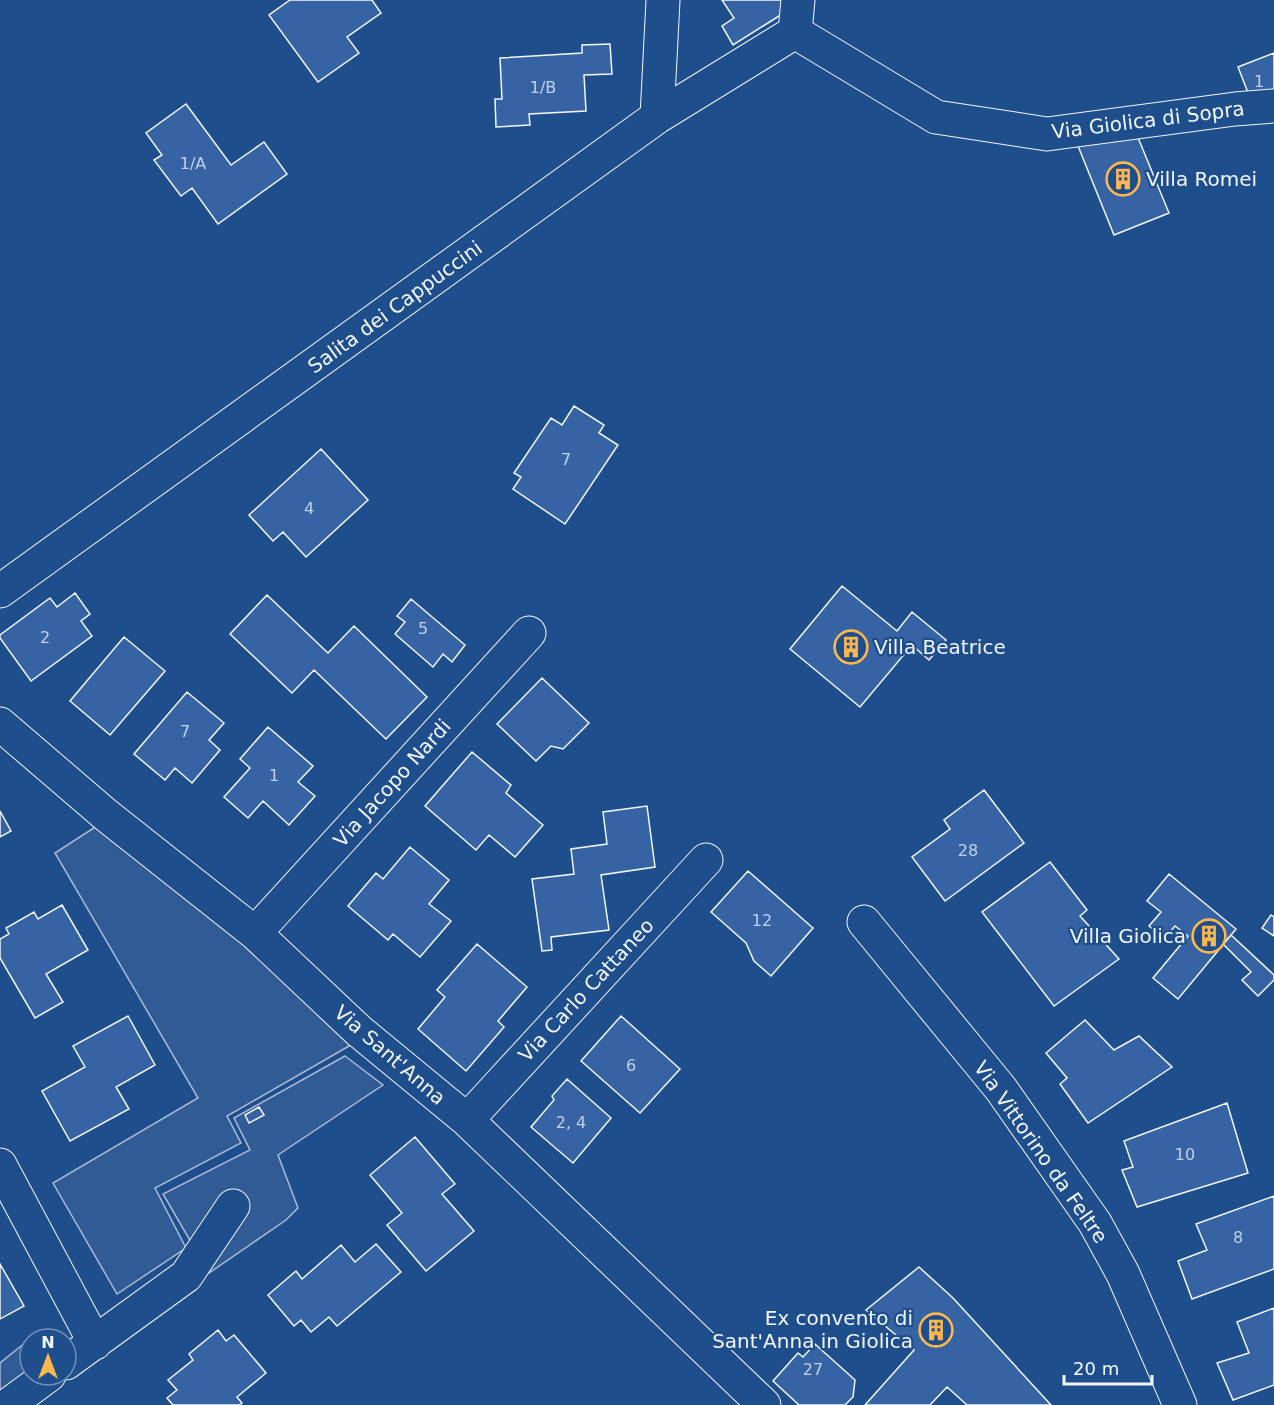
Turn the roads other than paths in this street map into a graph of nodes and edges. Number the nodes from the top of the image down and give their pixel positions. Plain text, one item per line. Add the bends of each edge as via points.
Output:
1 (663, 0) edge
2 (797, 16) edge
3 (1274, 106) edge
4 (657, 117) junction
5 (0, 591) edge
6 (529, 633) dead end
7 (0, 724) edge
8 (706, 860) dead end
9 (864, 922) dead end
10 (255, 933) junction
11 (467, 1120) junction
12 (0, 1165) edge
13 (233, 1206) dead end
14 (95, 1343) junction
15 (78, 1355) edge
16 (33, 1387) edge
17 (8, 1405) edge
18 (765, 1405) edge
19 (1180, 1405) edge

1 - 4 street
2 - 3 street, Via Giolica di Sopra via 936,117 1047,134
2 - 4 street, Salita dei Cappuccini
4 - 5 street, Salita dei Cappuccini
6 - 10 street, Via Jacopo Nardi
7 - 10 street, Via Sant'Anna via 106,815
8 - 11 street, Via Carlo Cattaneo
9 - 19 street, Via Vittorino da Feltre via 1001,1089 1095,1223 1123,1274
10 - 11 street, Via Sant'Anna via 359,1031
11 - 18 street, Via Sant'Anna
12 - 14 street
13 - 14 street via 186,1276
14 - 15 street
16 - 17 street

